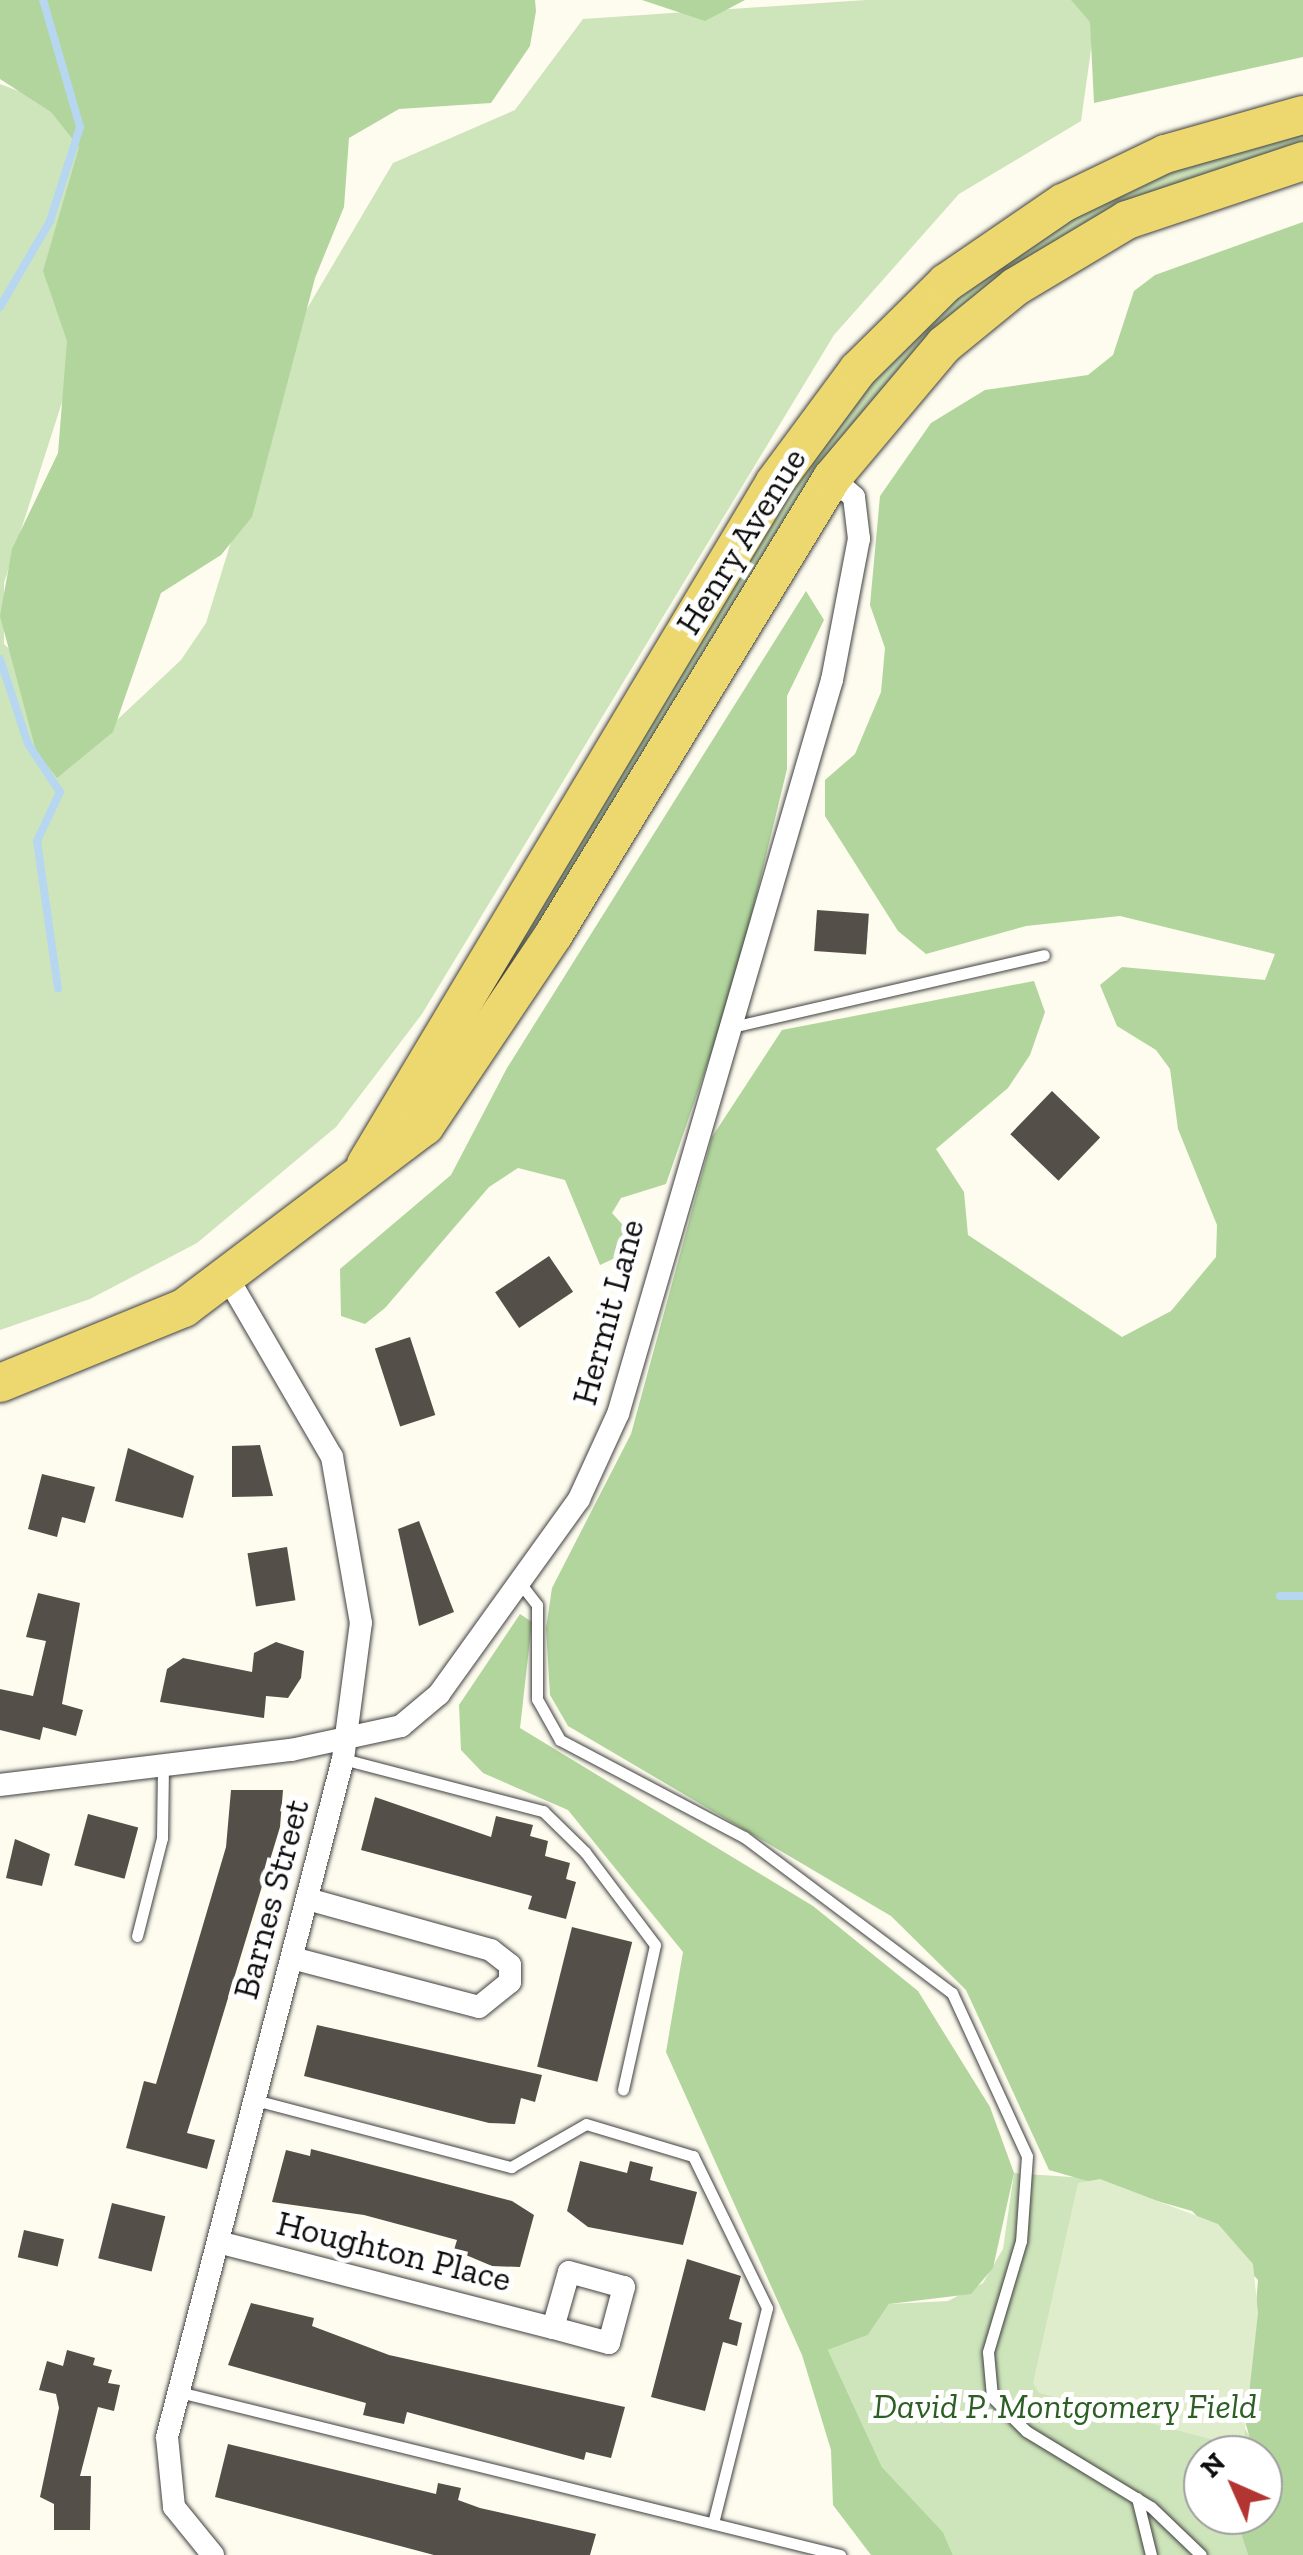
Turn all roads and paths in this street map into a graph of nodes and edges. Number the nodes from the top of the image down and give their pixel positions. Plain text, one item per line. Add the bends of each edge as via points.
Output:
1 (1303, 116) edge
2 (1303, 161) edge
3 (832, 478) junction
4 (1044, 955) dead end
5 (732, 1027) junction
6 (365, 1167) junction
7 (229, 1280) junction
8 (0, 1382) edge
9 (520, 1583) junction
10 (346, 1750) junction
11 (163, 1764) junction
12 (0, 1785) edge
13 (307, 1898) junction
14 (137, 1936) dead end
15 (292, 1958) junction
16 (624, 2089) dead end
17 (255, 2100) junction
18 (218, 2242) junction
19 (554, 2328) dead end
20 (179, 2392) junction
21 (1137, 2498) junction
22 (712, 2524) junction
23 (207, 2550) edge
24 (840, 2555) edge
25 (1151, 2555) edge
26 (1201, 2555) edge

1 - 6 main road, Henry Avenue via 1182,148 1062,203 946,284 858,370 776,482
2 - 3 main road, Henry Avenue via 1169,201 1052,261 944,345
3 - 5 street, Hermit Lane via 858,511 852,584
3 - 6 main road, Henry Avenue via 448,1095 425,1126
4 - 5 lane
5 - 9 street, Hermit Lane via 606,1447
6 - 7 main road, Henry Avenue
7 - 8 main road, Henry Avenue via 137,1332
7 - 10 street, Barnes Street via 318,1424 342,1489 361,1623
9 - 10 street, Hermit Lane via 424,1710
9 - 21 lane via 537,1605 538,1699 560,1740 744,1837 952,1993 1027,2156 1020,2241 988,2352 992,2398 1026,2431
10 - 11 street, Hermit Lane
10 - 13 street, Barnes Street
10 - 16 lane via 528,1806 554,1818 585,1852 655,1945
11 - 12 street, Hermit Lane
11 - 14 lane via 162,1838
13 - 15 street, Barnes Street
13 - 15 street via 491,1950 510,1965 510,1982 479,2007
15 - 17 street, Barnes Street
17 - 18 street, Barnes Street
17 - 22 lane via 511,2167 586,2124 693,2156 767,2308
18 - 19 street, Houghton Place
18 - 20 street, Barnes Street
20 - 22 lane
20 - 23 street, Barnes Street via 164,2472 174,2507
21 - 25 lane
21 - 26 lane
22 - 24 lane

